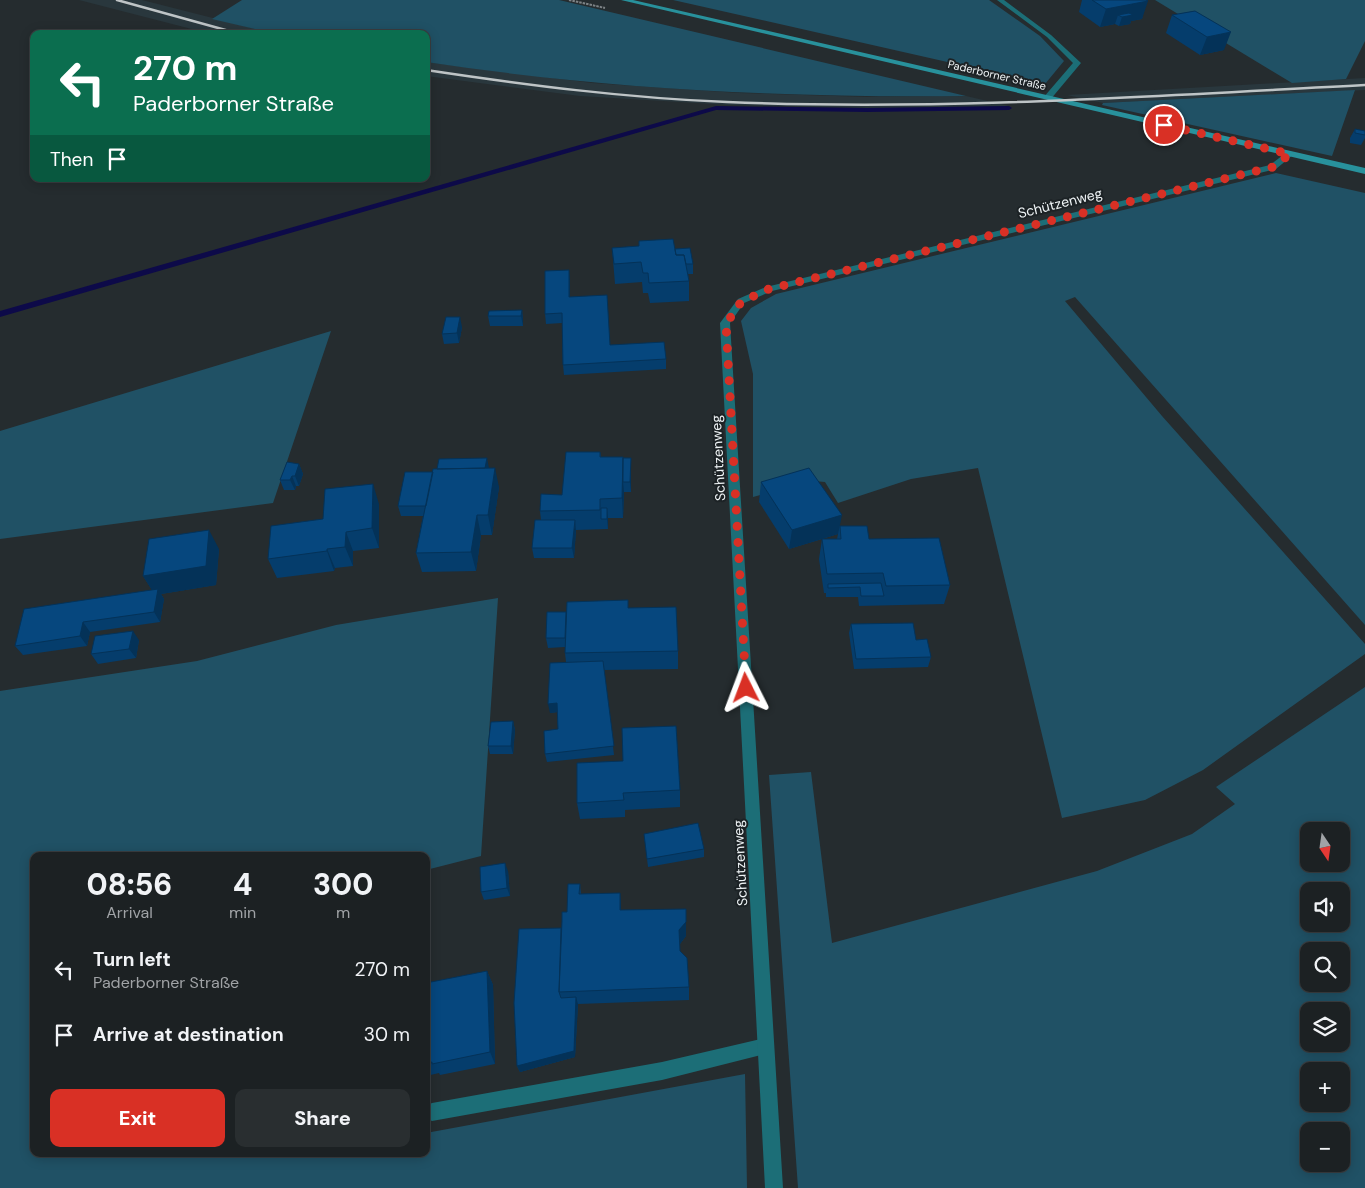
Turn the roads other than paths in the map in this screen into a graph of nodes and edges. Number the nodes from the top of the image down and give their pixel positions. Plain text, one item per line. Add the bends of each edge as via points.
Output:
1 (624, 0) edge
2 (1000, 0) edge
3 (1047, 98) junction
4 (1290, 154) junction
5 (1365, 171) edge
6 (765, 1046) junction
7 (432, 1112) dead end
8 (774, 1188) edge

1 - 3 main road, Paderborner Straße
2 - 3 street via 1049,36 1076,63
3 - 4 main road, Paderborner Straße
4 - 5 main road, Paderborner Straße
4 - 6 street, Schützenweg via 1273,167 769,289 741,302 726,324
6 - 7 street via 662,1070
6 - 8 street, Schützenweg

